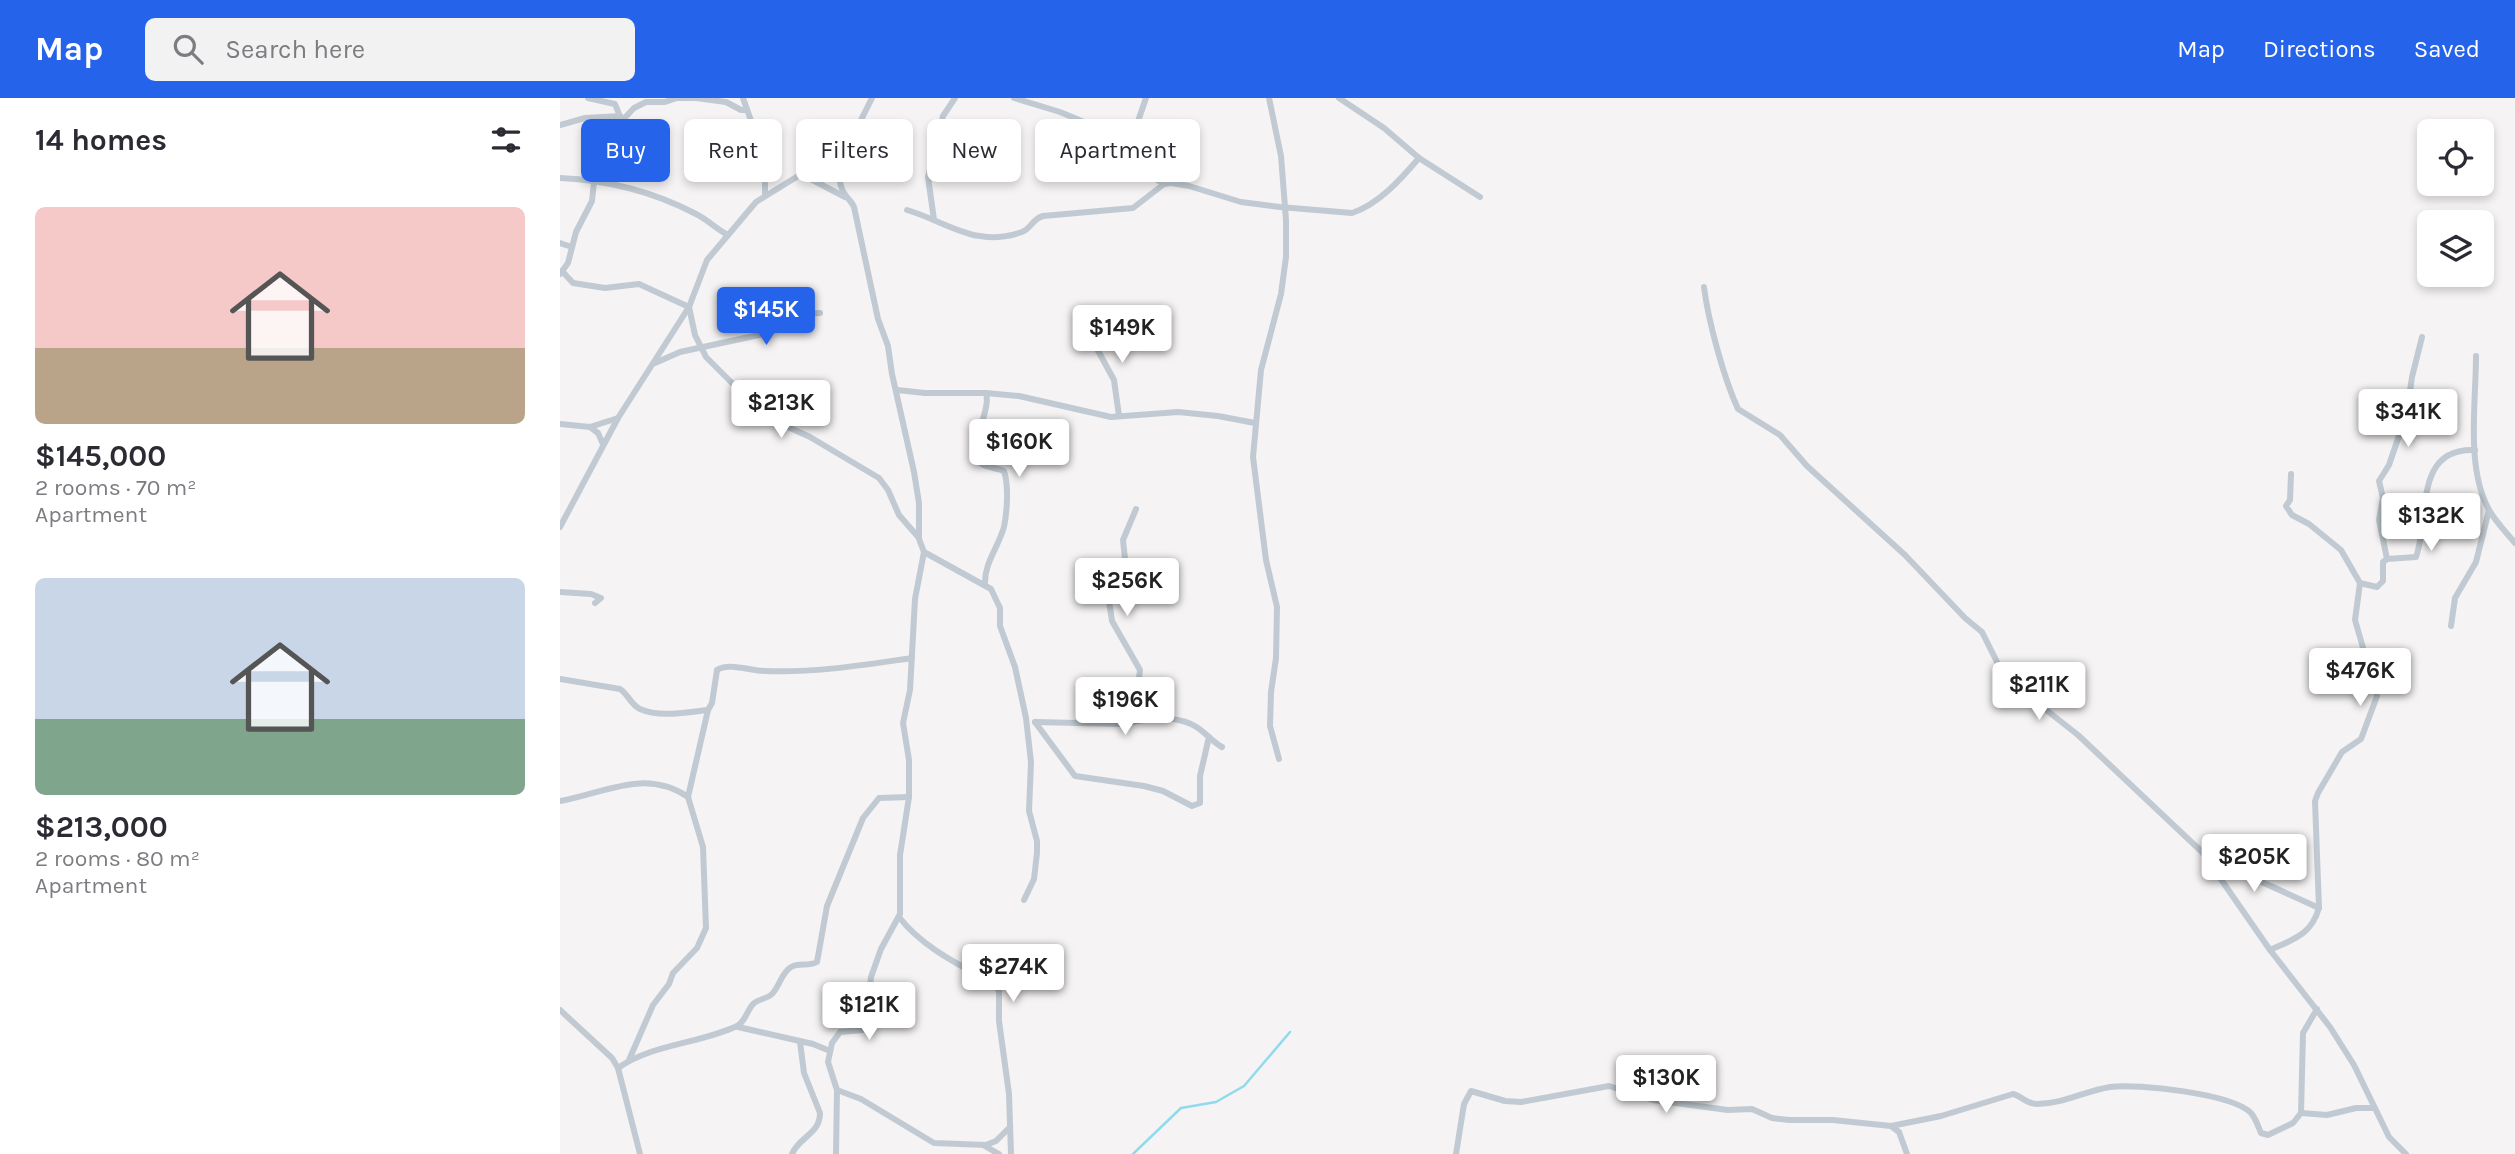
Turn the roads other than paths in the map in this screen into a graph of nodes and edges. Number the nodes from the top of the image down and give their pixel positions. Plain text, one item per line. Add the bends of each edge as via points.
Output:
1 (589, 98) edge
2 (620, 98) edge
3 (677, 98) edge
4 (695, 98) edge
5 (743, 98) edge
6 (872, 98) edge
7 (955, 98) edge
8 (1014, 98) edge
9 (1146, 98) edge
10 (1269, 98) edge
11 (1339, 98) edge
12 (747, 110) junction
13 (619, 115) junction
14 (617, 119) edge
15 (862, 119) edge
16 (1078, 119) edge
17 (1139, 119) edge
18 (560, 125) edge
19 (1419, 158) junction
20 (796, 177) edge
21 (560, 178) edge
22 (581, 179) edge
23 (593, 182) edge
24 (603, 182) edge
25 (816, 182) edge
26 (841, 182) edge
27 (1161, 182) edge
28 (1164, 184) junction
29 (765, 195) junction
30 (1480, 197) dead end
31 (850, 200) junction
32 (1286, 208) junction
33 (907, 210) dead end
34 (934, 220) junction
35 (727, 235) junction
36 (560, 243) edge
37 (572, 247) junction
38 (561, 273) edge
39 (1704, 287) dead end
40 (689, 307) junction
41 (820, 313) dead end
42 (1094, 318) dead end
43 (2422, 337) dead end
44 (701, 348) junction
45 (690, 351) junction
46 (706, 356) junction
47 (2476, 356) dead end
48 (654, 363) junction
49 (897, 390) junction
50 (986, 393) junction
51 (1119, 416) junction
52 (618, 418) junction
53 (1255, 423) junction
54 (560, 424) edge
55 (590, 427) junction
56 (603, 445) junction
57 (2475, 450) junction
58 (2291, 474) dead end
59 (1136, 509) dead end
60 (2488, 510) junction
61 (560, 527) edge
62 (919, 539) junction
63 (2515, 543) edge
64 (924, 552) junction
65 (2387, 559) junction
66 (2360, 583) junction
67 (985, 586) junction
68 (560, 592) edge
69 (595, 603) dead end
70 (2451, 626) dead end
71 (912, 659) junction
72 (560, 679) edge
73 (708, 710) junction
74 (1135, 720) junction
75 (1026, 722) junction
76 (1035, 722) junction
77 (1209, 737) junction
78 (1222, 747) dead end
79 (1279, 760) dead end
80 (689, 793) junction
81 (909, 797) junction
82 (560, 801) edge
83 (2202, 852) junction
84 (1024, 900) dead end
85 (2319, 908) junction
86 (898, 917) junction
87 (2270, 950) junction
88 (2316, 1009) junction
89 (560, 1010) edge
90 (735, 1027) junction
91 (800, 1042) junction
92 (830, 1051) junction
93 (629, 1060) junction
94 (618, 1068) junction
95 (837, 1090) junction
96 (2374, 1108) junction
97 (2301, 1113) junction
98 (1891, 1126) junction
99 (1010, 1127) junction
100 (983, 1145) junction
101 (638, 1153) edge
102 (792, 1154) edge
103 (836, 1154) edge
104 (999, 1154) edge
105 (1011, 1154) edge
106 (1456, 1154) edge
107 (1907, 1154) edge
108 (2406, 1154) edge

1 - 13 street via 615,104
2 - 13 street
3 - 4 street
3 - 13 street via 646,102
4 - 12 street
5 - 12 street
6 - 15 street
7 - 34 street via 943,116 928,177
8 - 16 street
9 - 17 street
10 - 32 street via 1279,137
11 - 19 street
12 - 29 street via 765,160
13 - 14 street
13 - 18 street
19 - 30 street
19 - 32 street via 1389,190 1360,210 1335,213
20 - 29 street
21 - 22 street
23 - 37 street via 592,201
24 - 35 street via 698,214
25 - 31 street
26 - 31 street
27 - 28 street
28 - 32 street
28 - 34 street via 1133,208 1042,216 1023,232 990,239
29 - 35 street
31 - 49 street
32 - 53 street via 1281,294 1262,365
33 - 34 street
35 - 40 street via 707,260
36 - 37 street
37 - 38 street
38 - 40 street via 573,283 605,288 639,284
39 - 83 street via 1738,409 1780,435 1987,638 2012,683 2078,735
40 - 44 street
40 - 48 street
41 - 44 street via 792,315 776,330
42 - 51 street via 1096,347 1114,380
43 - 65 street via 2407,412 2379,481 2383,498 2379,520
44 - 45 street
44 - 46 street
45 - 46 street
45 - 48 street
46 - 62 street via 769,416 879,478
47 - 57 street
48 - 52 street
49 - 50 street
49 - 62 street via 914,472
50 - 51 street
50 - 67 street via 988,406 978,432 976,456 1004,471 1006,506 1004,528 985,574
51 - 53 street via 1178,412
52 - 55 street
52 - 56 street
53 - 79 street via 1255,480 1276,607 1270,726
54 - 55 street
55 - 56 street
56 - 61 street
57 - 60 street via 2477,476
57 - 65 street via 2446,455 2432,476 2425,493 2416,557
58 - 66 street via 2287,510 2341,550
59 - 74 street via 1123,540 1125,559 1109,601 1112,621 1140,670
60 - 63 street
60 - 70 street via 2476,562 2455,598
62 - 64 street
64 - 67 street
64 - 71 street via 915,599
65 - 66 street via 2380,586
66 - 85 street via 2355,620 2377,696 2361,738 2342,752 2315,802
67 - 75 street via 1000,608 1000,626 1015,667
68 - 69 street via 601,597
71 - 73 street via 833,670 762,671 722,666 717,670
71 - 81 street via 903,723
72 - 73 street via 620,689 644,710
73 - 80 street
74 - 76 street via 1121,724
74 - 77 street via 1173,719 1192,724
75 - 76 street
75 - 84 street via 1032,775 1028,811 1037,853 1034,879
76 - 77 street via 1075,776 1144,786 1192,806 1200,803 1200,776
77 - 78 street
80 - 82 street via 630,783
80 - 93 street via 703,847 706,928 697,948 673,973 653,1005
81 - 86 street via 900,855
81 - 90 street via 879,798 863,818 827,906 817,962 788,969 770,996 753,1004
83 - 85 street
83 - 87 street
85 - 87 street via 2309,929
86 - 92 street via 871,977 869,1025 840,1032
86 - 99 street via 930,947 999,991
87 - 88 street
88 - 96 street via 2347,1054
88 - 97 street via 2303,1033
89 - 94 street
90 - 91 street
90 - 93 street
91 - 92 street
91 - 102 street via 804,1073 820,1119
92 - 95 street via 828,1062
93 - 94 street
94 - 101 street
95 - 100 street via 861,1099 934,1143
95 - 103 street
96 - 97 street via 2328,1115
96 - 108 street via 2389,1137
97 - 98 street via 2293,1123 2263,1134 2250,1112 2225,1100 2127,1086 2039,1104 2010,1094
98 - 106 street via 1772,1118 1752,1110 1653,1100 1609,1086 1521,1102 1473,1091 1464,1104
98 - 107 street via 1899,1132
99 - 100 street via 996,1141
99 - 105 street
100 - 104 street

